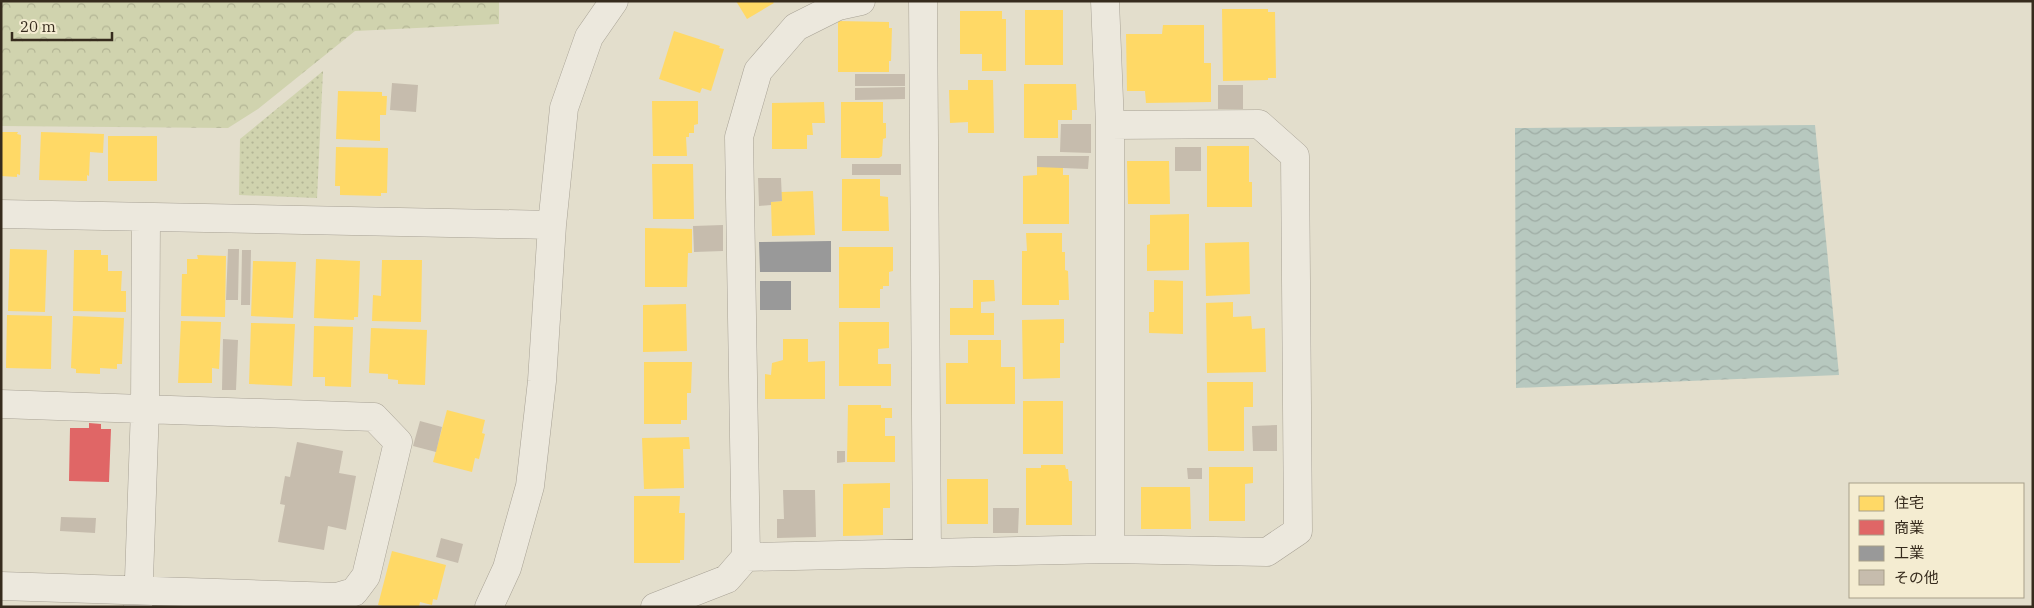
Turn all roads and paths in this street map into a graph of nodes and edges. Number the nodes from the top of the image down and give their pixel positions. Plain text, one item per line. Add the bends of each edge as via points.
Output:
1 (614, 1) edge
2 (861, 1) edge
3 (924, 1) edge
4 (1106, 1) edge
5 (1110, 125) junction
6 (1, 214) edge
7 (146, 219) junction
8 (552, 226) junction
9 (1, 404) edge
10 (145, 408) junction
11 (1110, 549) junction
12 (927, 553) junction
13 (746, 557) junction
14 (1, 586) edge
15 (139, 598) edge
16 (360, 599) edge
17 (489, 607) edge
18 (655, 607) edge

1 - 8 street via 590,37 564,108
2 - 13 street via 838,6 796,27 758,71 739,137
3 - 12 street
4 - 5 street
5 - 11 street
5 - 11 street via 1259,124 1295,156 1298,531 1267,552
6 - 7 street
7 - 8 street
7 - 10 street
8 - 17 street via 542,381 530,486 507,568
9 - 10 street
10 - 15 street
10 - 16 street via 374,417 398,442
11 - 12 street
12 - 13 street
13 - 18 street via 727,578
14 - 15 street
15 - 16 street

